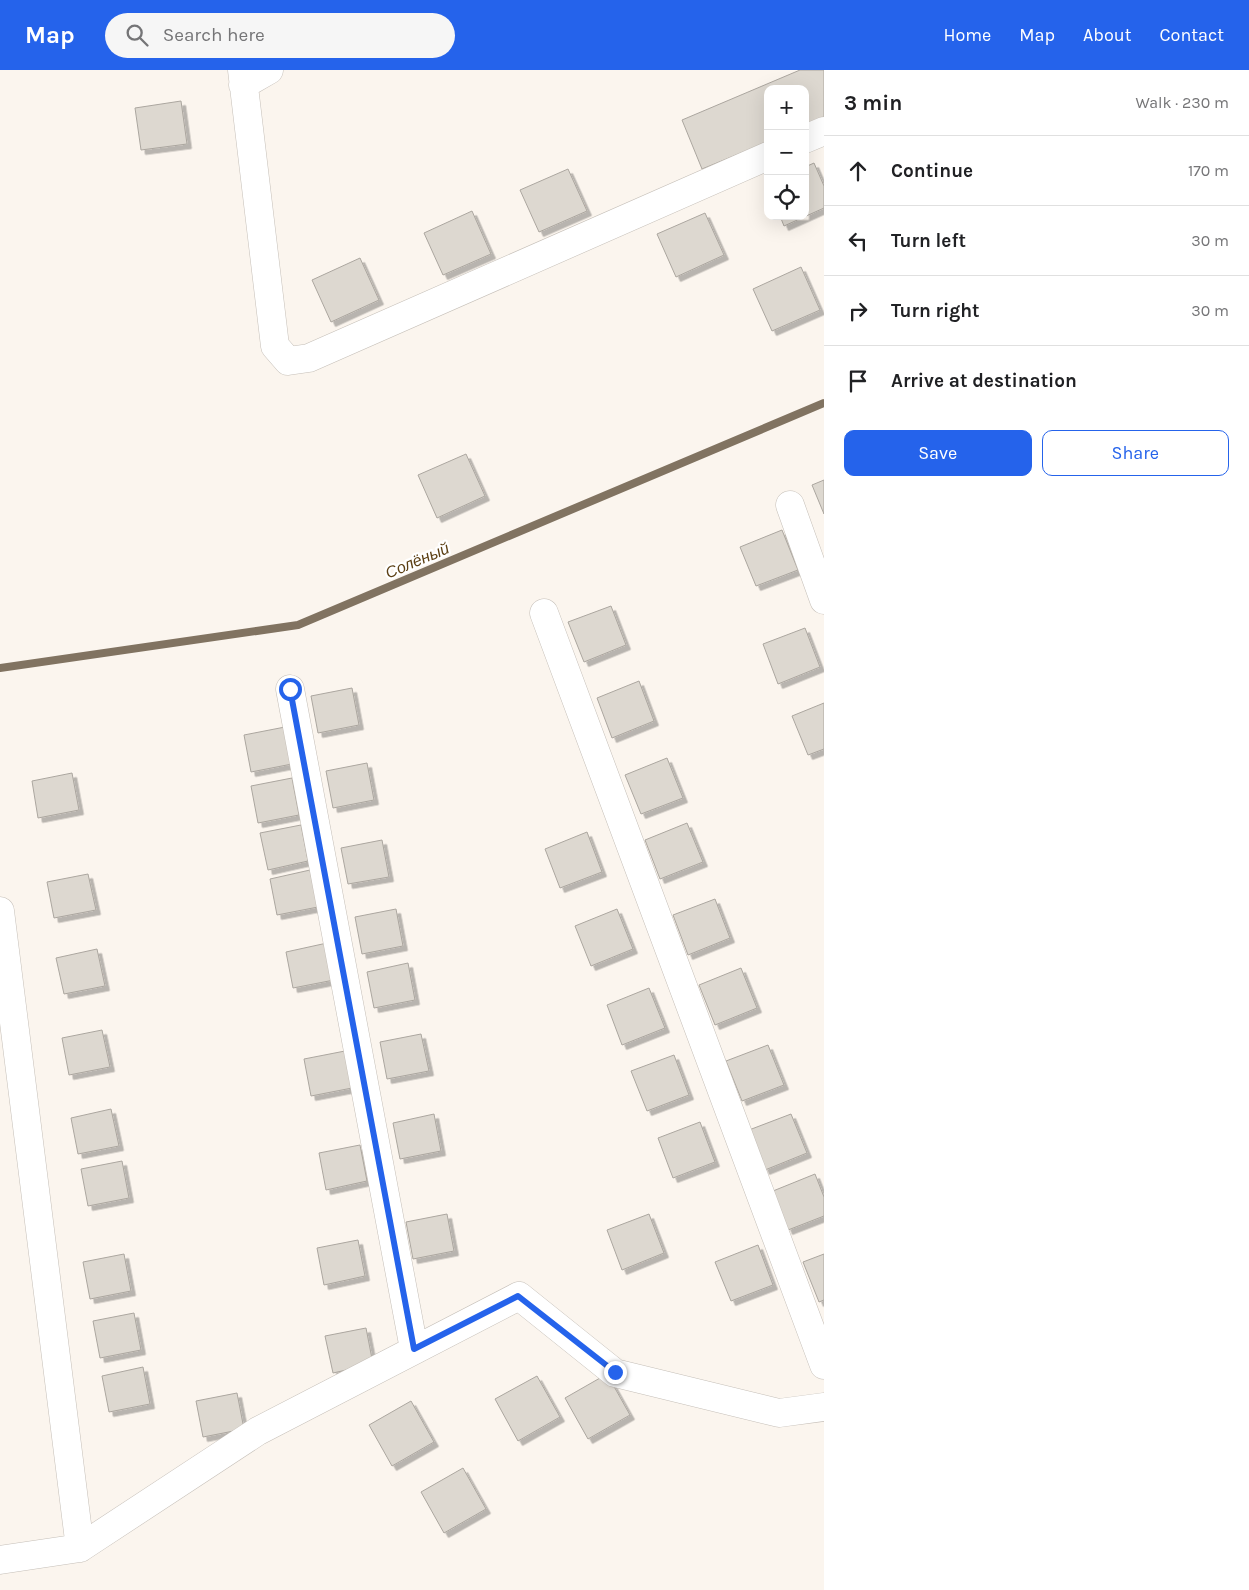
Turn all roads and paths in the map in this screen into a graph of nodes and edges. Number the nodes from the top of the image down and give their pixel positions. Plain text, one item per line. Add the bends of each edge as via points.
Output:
1 (269, 70) edge
2 (242, 78) edge
3 (824, 131) edge
4 (809, 137) edge
5 (764, 158) edge
6 (790, 505) dead end
7 (824, 600) edge
8 (544, 613) dead end
9 (290, 689) dead end
10 (0, 911) edge
11 (414, 1349) junction
12 (824, 1365) edge
13 (824, 1407) edge
14 (80, 1548) junction
15 (0, 1560) edge

1 - 2 street
2 - 5 street via 275,346 288,361 308,358
3 - 4 street
6 - 7 street
8 - 12 street
9 - 11 street
10 - 14 street
11 - 13 street via 518,1296 615,1372 779,1413
11 - 14 street via 258,1431
14 - 15 street

